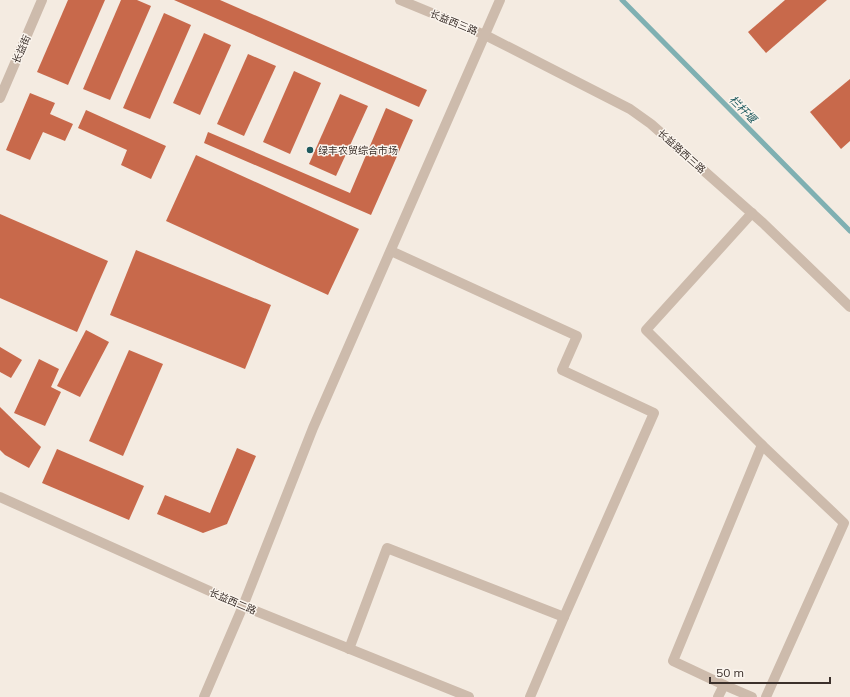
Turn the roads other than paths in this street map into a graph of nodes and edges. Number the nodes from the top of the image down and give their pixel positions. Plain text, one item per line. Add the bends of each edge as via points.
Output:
1 (42, 0) edge
2 (400, 0) edge
3 (500, 0) edge
4 (486, 35) junction
5 (0, 98) edge
6 (752, 213) junction
7 (391, 251) junction
8 (850, 307) edge
9 (762, 445) junction
10 (0, 498) edge
11 (243, 606) junction
12 (564, 617) junction
13 (349, 649) junction
14 (724, 685) junction
15 (204, 697) edge
16 (469, 697) edge
17 (530, 697) edge
18 (718, 697) edge
19 (752, 697) edge
20 (766, 697) edge

1 - 5 street, 长益街
2 - 4 street, 长益西三路
3 - 4 street
4 - 6 street, 长益路西三路 via 630,109 651,124
4 - 7 street
6 - 8 street, 长益路西三路
6 - 9 street via 646,330
7 - 11 street via 313,428
7 - 12 street via 577,336 562,370 654,413
9 - 14 street via 673,661
9 - 20 street via 844,524
10 - 11 street, 长益西二路
11 - 13 street, 长益西二路
11 - 15 street
12 - 13 street via 386,548
12 - 17 street
13 - 16 street, 长益西二路
14 - 18 street
14 - 19 street

